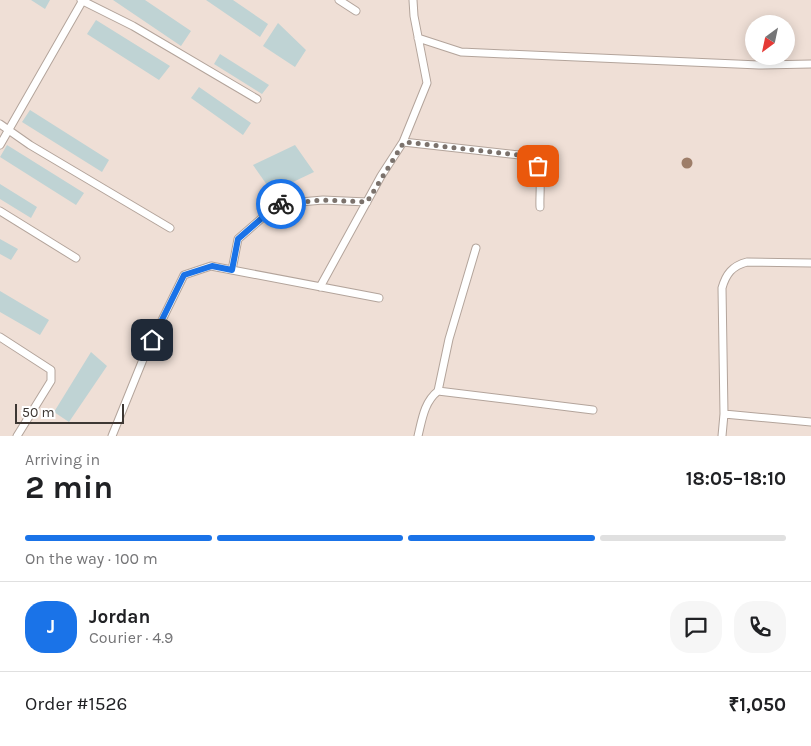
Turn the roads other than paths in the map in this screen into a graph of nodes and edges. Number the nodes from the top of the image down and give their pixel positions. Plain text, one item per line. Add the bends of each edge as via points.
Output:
1 (82, 0) edge
2 (339, 0) edge
3 (413, 0) edge
4 (356, 11) dead end
5 (418, 38) junction
6 (811, 64) edge
7 (257, 99) dead end
8 (0, 124) edge
9 (10, 130) junction
10 (404, 142) junction
11 (0, 145) edge
12 (367, 202) junction
13 (540, 207) dead end
14 (0, 211) edge
15 (170, 228) dead end
16 (476, 248) dead end
17 (76, 258) dead end
18 (811, 263) edge
19 (232, 270) junction
20 (320, 287) junction
21 (380, 298) dead end
22 (0, 337) edge
23 (438, 392) junction
24 (592, 410) dead end
25 (724, 414) junction
26 (811, 422) edge
27 (17, 436) edge
28 (112, 436) edge
29 (418, 436) edge
30 (722, 436) edge

1 - 7 lane
1 - 9 lane
2 - 4 lane
3 - 5 lane
5 - 6 lane via 461,52 759,65
5 - 10 lane via 427,83
8 - 9 lane
9 - 11 lane
9 - 15 lane
10 - 12 lane
10 - 13 lane via 528,156 536,162 539,170
12 - 19 lane via 323,200 278,204 238,239
12 - 20 lane
14 - 17 lane
16 - 23 lane via 449,339
18 - 25 lane via 747,262 737,265 724,279
19 - 20 lane
19 - 28 lane via 212,266 184,275 144,357
20 - 21 lane
22 - 27 lane via 51,370 51,381
23 - 24 lane
23 - 29 lane via 426,405
25 - 26 lane
25 - 30 lane

